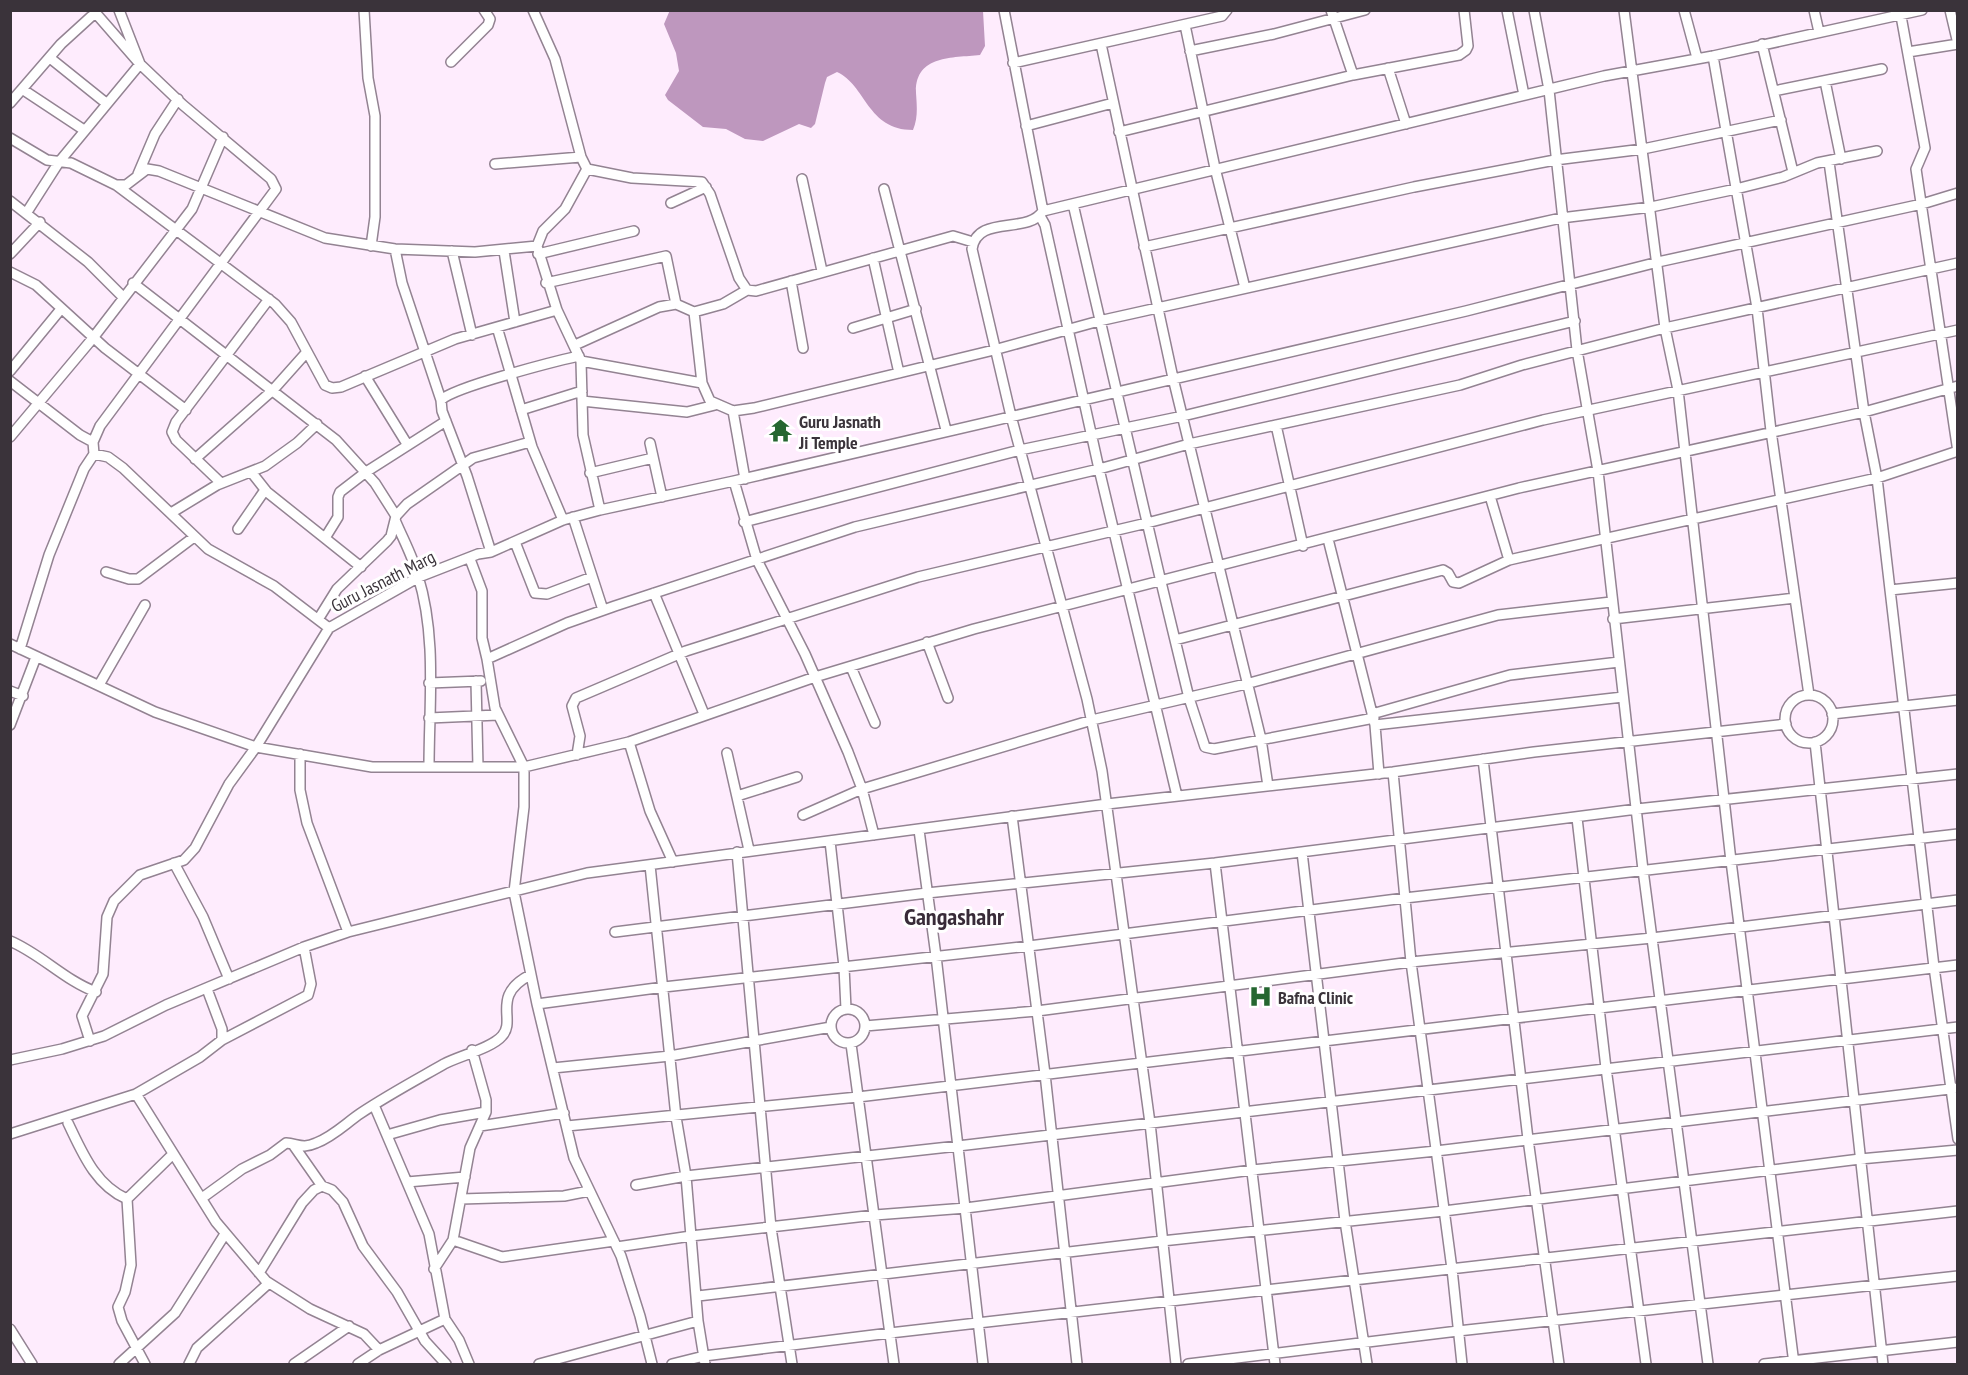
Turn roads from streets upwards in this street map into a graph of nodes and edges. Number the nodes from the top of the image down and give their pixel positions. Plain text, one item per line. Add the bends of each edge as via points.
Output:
1 (119, 10) edge
2 (364, 10) edge
3 (484, 10) edge
4 (533, 10) edge
5 (1004, 10) edge
6 (1227, 10) edge
7 (1365, 10) edge
8 (1464, 10) edge
9 (1507, 10) edge
10 (1534, 10) edge
11 (1624, 10) edge
12 (1683, 10) edge
13 (1814, 10) edge
14 (1922, 10) edge
15 (1950, 10) edge
16 (94, 12) edge
17 (1333, 15) edge
18 (1901, 16) junction
19 (1185, 25) junction
20 (1819, 32) junction
21 (1101, 44) junction
22 (1958, 44) edge
23 (1762, 45) junction
24 (1190, 51) junction
25 (1908, 52) junction
26 (1713, 56) junction
27 (50, 58) junction
28 (1697, 58) junction
29 (451, 62) dead end
30 (1013, 63) junction
31 (140, 64) junction
32 (1388, 68) junction
33 (1882, 69) dead end
34 (1631, 72) junction
35 (1353, 75) junction
36 (1826, 81) junction
37 (22, 89) junction
38 (1549, 90) junction
39 (1774, 91) junction
40 (1524, 95) junction
41 (178, 99) junction
42 (10, 103) edge
43 (106, 103) junction
44 (1113, 103) junction
45 (1202, 111) junction
46 (1781, 120) junction
47 (1406, 124) junction
48 (1026, 126) junction
49 (84, 130) junction
50 (1725, 131) junction
51 (1119, 132) junction
52 (223, 137) junction
53 (10, 138) edge
54 (1642, 149) junction
55 (1877, 151) dead end
56 (581, 157) junction
57 (1841, 159) junction
58 (1555, 160) junction
59 (59, 162) junction
60 (1829, 162) junction
61 (495, 164) dead end
62 (1215, 168) junction
63 (587, 169) junction
64 (1793, 172) junction
65 (138, 175) junction
66 (802, 179) dead end
67 (116, 184) junction
68 (706, 187) junction
69 (200, 189) junction
70 (884, 189) dead end
71 (1736, 189) junction
72 (1131, 190) junction
73 (1958, 194) edge
74 (10, 201) edge
75 (671, 202) dead end
76 (1072, 204) junction
77 (1922, 204) junction
78 (1651, 207) junction
79 (260, 211) junction
80 (27, 212) junction
81 (1042, 214) junction
82 (1561, 218) junction
83 (40, 222) junction
84 (1837, 222) junction
85 (176, 228) junction
86 (1232, 228) junction
87 (634, 231) dead end
88 (973, 242) junction
89 (1746, 243) junction
90 (371, 246) junction
91 (1144, 248) junction
92 (395, 249) junction
93 (538, 250) junction
94 (901, 250) junction
95 (452, 251) junction
96 (504, 251) junction
97 (10, 255) edge
98 (873, 258) junction
99 (1658, 262) junction
100 (221, 263) junction
101 (1958, 263) edge
102 (1931, 267) junction
103 (822, 271) junction
104 (10, 272) edge
105 (791, 281) junction
106 (546, 283) junction
107 (133, 284) junction
108 (1570, 284) junction
109 (1845, 287) junction
110 (1245, 288) junction
111 (747, 290) junction
112 (123, 297) junction
113 (269, 299) junction
114 (676, 304) junction
115 (1757, 308) junction
116 (60, 309) junction
117 (916, 309) junction
118 (1158, 309) junction
119 (557, 310) junction
120 (694, 312) junction
121 (888, 318) junction
122 (181, 319) junction
123 (1099, 321) junction
124 (1575, 321) junction
125 (515, 322) junction
126 (498, 327) junction
127 (853, 328) dead end
128 (1665, 328) junction
129 (1958, 330) edge
130 (1067, 331) junction
131 (472, 334) junction
132 (1941, 334) junction
133 (93, 338) junction
134 (575, 345) junction
135 (803, 348) dead end
136 (994, 350) junction
137 (1577, 350) junction
138 (306, 352) junction
139 (424, 352) junction
140 (1856, 352) junction
141 (228, 355) junction
142 (580, 358) junction
143 (930, 366) junction
144 (10, 370) edge
145 (1764, 372) junction
146 (898, 373) junction
147 (140, 374) junction
148 (365, 376) junction
149 (511, 376) junction
150 (1173, 378) junction
151 (10, 381) edge
152 (702, 383) junction
153 (1953, 387) edge
154 (273, 390) junction
155 (1678, 390) junction
156 (1116, 392) junction
157 (582, 396) junction
158 (1083, 398) junction
159 (441, 400) junction
160 (39, 403) junction
161 (715, 405) junction
162 (186, 410) junction
163 (521, 410) junction
164 (733, 411) junction
165 (1588, 412) junction
166 (1864, 412) junction
167 (1011, 416) junction
168 (1183, 416) junction
169 (446, 421) junction
170 (317, 424) junction
171 (1276, 425) junction
172 (1125, 429) junction
173 (946, 430) junction
174 (1771, 431) junction
175 (1091, 435) junction
176 (10, 437) edge
177 (93, 442) junction
178 (530, 442) junction
179 (650, 443) dead end
180 (407, 444) junction
181 (1189, 444) junction
182 (1020, 450) junction
183 (1957, 451) edge
184 (1684, 452) junction
185 (94, 454) junction
186 (653, 458) junction
187 (195, 459) junction
188 (1132, 460) junction
189 (463, 465) junction
190 (1099, 469) junction
191 (366, 471) junction
192 (1598, 471) junction
193 (252, 473) junction
194 (590, 473) junction
195 (1877, 478) junction
196 (745, 479) junction
197 (734, 482) junction
198 (222, 483) junction
199 (1029, 484) junction
200 (1289, 486) junction
201 (265, 490) junction
202 (1490, 496) junction
203 (662, 497) junction
204 (1780, 498) junction
205 (1205, 507) junction
206 (600, 510) junction
207 (171, 513) junction
208 (573, 517) junction
209 (395, 518) junction
210 (1693, 518) junction
211 (563, 520) junction
212 (744, 522) junction
213 (1147, 523) junction
214 (238, 529) dead end
215 (1114, 531) junction
216 (1605, 536) junction
217 (194, 537) junction
218 (325, 538) junction
219 (1328, 539) junction
220 (515, 542) junction
221 (1303, 546) junction
222 (1047, 548) junction
223 (491, 552) junction
224 (470, 559) junction
225 (1509, 560) junction
226 (757, 561) junction
227 (361, 567) junction
228 (1220, 567) junction
229 (106, 572) dead end
230 (419, 577) junction
231 (592, 577) junction
232 (1161, 582) junction
233 (1958, 583) edge
234 (1128, 590) junction
235 (1890, 590) junction
236 (654, 593) junction
237 (1343, 596) junction
238 (1795, 597) junction
239 (1611, 602) junction
240 (145, 605) dead end
241 (1062, 607) junction
242 (1703, 609) junction
243 (603, 610) junction
244 (319, 618) junction
245 (787, 618) junction
246 (1613, 619) junction
247 (1233, 625) junction
248 (329, 628) junction
249 (1175, 640) junction
250 (927, 642) junction
251 (10, 644) edge
252 (20, 649) junction
253 (679, 654) junction
254 (1358, 654) junction
255 (36, 657) junction
256 (487, 659) junction
257 (1619, 662) junction
258 (851, 667) junction
259 (815, 677) junction
260 (476, 681) junction
261 (489, 681) junction
262 (429, 683) junction
263 (1246, 684) junction
264 (99, 685) junction
265 (10, 691) edge
266 (1809, 695) junction
267 (23, 696) junction
268 (1623, 697) junction
269 (948, 698) dead end
270 (1189, 698) junction
271 (1958, 700) edge
272 (1157, 705) junction
273 (1904, 707) junction
274 (704, 714) junction
275 (1832, 714) junction
276 (477, 715) junction
277 (498, 715) junction
278 (429, 717) junction
279 (1374, 719) junction
280 (1092, 720) junction
281 (875, 723) dead end
282 (1785, 723) junction
283 (10, 725) edge
284 (1717, 732) junction
285 (1261, 740) junction
286 (629, 742) junction
287 (1815, 742) junction
288 (1629, 743) junction
289 (256, 747) junction
290 (727, 753) dead end
291 (300, 754) junction
292 (577, 755) junction
293 (1483, 759) junction
294 (429, 766) junction
295 (478, 767) junction
296 (524, 767) junction
297 (1393, 772) junction
298 (1379, 774) junction
299 (1958, 774) edge
300 (796, 777) dead end
301 (1911, 779) junction
302 (1268, 786) junction
303 (862, 789) junction
304 (1821, 790) junction
305 (737, 796) junction
306 (1177, 796) junction
307 (1725, 801) junction
308 (1107, 804) junction
309 (1637, 809) junction
310 (803, 815) dead end
311 (1012, 816) junction
312 (1577, 818) junction
313 (1490, 829) junction
314 (919, 830) junction
315 (1958, 834) edge
316 (874, 836) junction
317 (1918, 837) junction
318 (830, 841) junction
319 (1400, 841) junction
320 (749, 850) junction
321 (1828, 850) junction
322 (737, 852) junction
323 (1302, 852) junction
324 (1731, 861) junction
325 (673, 862) junction
326 (174, 863) junction
327 (1215, 863) junction
328 (650, 865) junction
329 (1643, 870) junction
330 (1116, 874) junction
331 (1584, 878) junction
332 (1022, 884) junction
333 (1499, 888) junction
334 (514, 892) junction
335 (927, 893) junction
336 (1406, 898) junction
337 (1958, 900) edge
338 (1928, 903) junction
339 (837, 906) junction
340 (1309, 910) junction
341 (1836, 915) junction
342 (744, 918) junction
343 (1222, 922) junction
344 (658, 925) junction
345 (1739, 926) junction
346 (348, 932) junction
347 (615, 932) dead end
348 (1124, 934) junction
349 (1652, 938) junction
350 (10, 940) edge
351 (1593, 943) junction
352 (1029, 946) junction
353 (304, 947) junction
354 (1507, 952) junction
355 (936, 956) junction
356 (1411, 962) junction
357 (1958, 965) edge
358 (844, 967) junction
359 (1934, 967) junction
360 (530, 975) junction
361 (1316, 975) junction
362 (750, 977) junction
363 (229, 979) junction
364 (1843, 980) junction
365 (1230, 986) junction
366 (664, 987) junction
367 (207, 989) junction
368 (1748, 990) junction
369 (96, 992) junction
370 (1133, 996) junction
371 (1662, 1001) junction
372 (537, 1004) junction
373 (1601, 1008) junction
374 (846, 1009) junction
375 (1037, 1011) junction
376 (1515, 1019) junction
377 (943, 1020) junction
378 (865, 1026) junction
379 (1958, 1026) edge
380 (831, 1027) junction
381 (1942, 1028) junction
382 (1420, 1030) junction
383 (1847, 1039) junction
384 (222, 1040) junction
385 (1326, 1040) junction
386 (90, 1041) junction
387 (755, 1041) junction
388 (850, 1044) junction
389 (472, 1050) junction
390 (1755, 1050) junction
391 (1237, 1052) junction
392 (670, 1056) junction
393 (10, 1060) edge
394 (1670, 1060) junction
395 (1142, 1064) junction
396 (553, 1068) junction
397 (1606, 1068) junction
398 (1045, 1074) junction
399 (1521, 1079) junction
400 (951, 1084) junction
401 (1954, 1088) edge
402 (1428, 1090) junction
403 (136, 1094) junction
404 (858, 1097) junction
405 (1853, 1099) junction
406 (1333, 1102) junction
407 (374, 1105) junction
408 (760, 1108) junction
409 (486, 1112) junction
410 (1244, 1112) junction
411 (1764, 1112) junction
412 (564, 1113) junction
413 (676, 1117) junction
414 (1678, 1120) junction
415 (68, 1123) dead end
416 (1150, 1123) junction
417 (480, 1126) junction
418 (567, 1126) junction
419 (1614, 1129) junction
420 (10, 1134) edge
421 (387, 1135) junction
422 (1052, 1135) junction
423 (1528, 1139) junction
424 (1958, 1139) edge
425 (294, 1146) junction
426 (958, 1146) junction
427 (1958, 1150) edge
428 (1436, 1151) junction
429 (172, 1155) junction
430 (866, 1156) junction
431 (1860, 1159) junction
432 (1339, 1161) junction
433 (766, 1166) junction
434 (1252, 1170) junction
435 (1772, 1170) junction
436 (686, 1176) junction
437 (465, 1178) junction
438 (1686, 1181) junction
439 (407, 1182) junction
440 (1155, 1184) junction
441 (636, 1185) dead end
442 (322, 1186) junction
443 (1622, 1189) junction
444 (589, 1191) junction
445 (1058, 1195) junction
446 (202, 1198) junction
447 (127, 1199) junction
448 (461, 1199) junction
449 (1537, 1199) junction
450 (966, 1208) junction
451 (1444, 1211) junction
452 (1958, 1211) edge
453 (874, 1215) junction
454 (1868, 1220) junction
455 (1345, 1221) junction
456 (771, 1228) junction
457 (1258, 1230) junction
458 (1778, 1230) junction
459 (225, 1234) junction
460 (691, 1236) junction
461 (453, 1240) junction
462 (1691, 1240) junction
463 (1162, 1241) junction
464 (615, 1244) junction
465 (1630, 1248) junction
466 (1065, 1254) junction
467 (1545, 1258) junction
468 (972, 1264) junction
469 (434, 1269) junction
470 (1452, 1269) junction
471 (260, 1273) junction
472 (882, 1276) junction
473 (1958, 1276) edge
474 (1352, 1280) junction
475 (269, 1283) junction
476 (1873, 1285) junction
477 (779, 1286) junction
478 (1266, 1289) junction
479 (698, 1296) junction
480 (1787, 1296) junction
481 (1169, 1302) junction
482 (1700, 1306) junction
483 (1071, 1312) junction
484 (1639, 1312) junction
485 (445, 1319) junction
486 (698, 1321) junction
487 (1554, 1321) junction
488 (979, 1323) junction
489 (348, 1326) junction
490 (11, 1331) edge
491 (1458, 1331) junction
492 (419, 1332) junction
493 (890, 1333) junction
494 (645, 1334) junction
495 (1958, 1342) edge
496 (1364, 1343) junction
497 (790, 1346) junction
498 (137, 1350) junction
499 (379, 1350) junction
500 (1881, 1352) junction
501 (704, 1360) edge
502 (1275, 1360) edge
503 (1794, 1363) edge
504 (32, 1365) edge
505 (119, 1365) edge
506 (146, 1365) edge
507 (189, 1365) edge
508 (294, 1365) edge
509 (358, 1365) edge
510 (446, 1365) edge
511 (469, 1365) edge
512 (539, 1365) edge
513 (652, 1365) edge
514 (672, 1365) edge
515 (792, 1365) edge
516 (894, 1365) edge
517 (983, 1365) edge
518 (1077, 1365) edge
519 (1176, 1365) edge
520 (1188, 1365) edge
521 (1367, 1365) edge
522 (1461, 1365) edge
523 (1559, 1365) edge
524 (1646, 1365) edge
525 (1708, 1365) edge
526 (1764, 1365) edge
527 (1883, 1365) edge

1 - 31 street
2 - 90 street via 368,78 375,116 375,218
3 - 29 street via 490,22
4 - 56 street via 555,59
5 - 30 street
6 - 19 street via 1222,16
7 - 17 street
8 - 32 street via 1468,46 1464,53
9 - 40 street
10 - 38 street
11 - 34 street
12 - 28 street
13 - 20 street
14 - 18 street
15 - 22 street
16 - 27 street
16 - 31 street
17 - 24 street
17 - 35 street
18 - 20 street
18 - 25 street
19 - 21 street
19 - 24 street
20 - 23 street
21 - 30 street
21 - 44 street
22 - 25 street
23 - 26 street
23 - 39 street
24 - 45 street
25 - 77 street via 1925,148 1916,169
26 - 28 street
26 - 50 street
27 - 37 street
27 - 43 street
28 - 34 street
30 - 48 street
31 - 41 street
31 - 43 street
32 - 35 street
32 - 47 street
33 - 36 street
34 - 38 street
34 - 54 street
35 - 45 street
36 - 39 street
36 - 57 street
37 - 42 street
37 - 49 street
38 - 40 street
38 - 58 street
39 - 46 street
40 - 47 street
41 - 52 street
41 - 65 street via 155,134
43 - 49 street
44 - 48 street
44 - 51 street
45 - 51 street
45 - 62 street
46 - 50 street
46 - 64 street
47 - 62 street
48 - 81 street
49 - 59 street
50 - 54 street
50 - 71 street
51 - 72 street
52 - 69 street
52 - 79 street via 276,184 275,193
53 - 59 street via 40,158
54 - 58 street
54 - 78 street
55 - 57 street
56 - 61 street
56 - 63 street
57 - 60 street
58 - 82 street
58 - 86 street
59 - 67 street via 71,163
59 - 80 street
60 - 64 street
60 - 84 street
62 - 72 street
62 - 86 street
63 - 68 street via 632,178 698,181
63 - 93 street via 565,209 543,231
64 - 71 street
65 - 67 street via 126,184
65 - 69 street via 153,169
66 - 103 street
67 - 85 street
68 - 75 street
68 - 111 street
69 - 79 street
69 - 85 street via 192,209
70 - 94 street
71 - 78 street
71 - 89 street
72 - 76 street
72 - 91 street
73 - 77 street, Guru Jasnath Marg
74 - 80 street
76 - 81 street
76 - 123 street
77 - 84 street, Guru Jasnath Marg
77 - 102 street
78 - 82 street
78 - 99 street
79 - 90 street via 311,234
79 - 100 street
80 - 83 street
81 - 88 street via 984,230
81 - 130 street
82 - 108 street
82 - 110 street
83 - 97 street
83 - 112 street
84 - 89 street, Guru Jasnath Marg
84 - 109 street
85 - 100 street
85 - 107 street
86 - 91 street
86 - 110 street
87 - 93 street
88 - 94 street via 953,236
88 - 136 street via 973,258
89 - 99 street, Guru Jasnath Marg
89 - 115 street
90 - 92 street
91 - 118 street
92 - 95 street
92 - 139 street
93 - 96 street
93 - 106 street
94 - 98 street
94 - 117 street
95 - 96 street
95 - 131 street
96 - 125 street
98 - 103 street
98 - 121 street
99 - 108 street, Guru Jasnath Marg
99 - 128 street
100 - 113 street
100 - 122 street
101 - 102 street
102 - 109 street
102 - 132 street
103 - 105 street
104 - 116 street via 36,285
105 - 111 street
105 - 135 street
106 - 114 street via 666,255
106 - 119 street
107 - 112 street
107 - 122 street
108 - 124 street
108 - 150 street, Guru Jasnath Marg
109 - 115 street
109 - 140 street
110 - 118 street
111 - 120 street via 723,304
112 - 133 street
113 - 138 street via 291,322
113 - 141 street
114 - 120 street
114 - 134 street via 659,307
115 - 128 street
115 - 145 street
116 - 133 street
116 - 144 street
117 - 121 street
117 - 143 street
118 - 123 street
118 - 150 street
119 - 125 street
119 - 134 street
120 - 152 street
121 - 127 street
121 - 146 street
122 - 141 street
122 - 147 street
123 - 130 street
123 - 156 street
124 - 137 street
124 - 168 street
125 - 126 street
126 - 131 street
126 - 149 street
128 - 137 street
128 - 155 street
129 - 132 street
130 - 136 street
130 - 158 street
131 - 139 street
132 - 140 street
132 - 153 street
133 - 147 street
133 - 160 street
134 - 142 street
136 - 143 street
136 - 167 street
137 - 165 street
137 - 171 street via 1460,385
138 - 148 street via 325,385 332,388
138 - 154 street
139 - 148 street
139 - 159 street
140 - 145 street
140 - 166 street
141 - 154 street
141 - 162 street
142 - 149 street
142 - 152 street
142 - 157 street
143 - 146 street
143 - 173 street
145 - 155 street
145 - 174 street
146 - 164 street
147 - 162 street
147 - 177 street via 100,426
148 - 180 street
149 - 159 street via 446,395
149 - 163 street
150 - 156 street, Guru Jasnath Marg
150 - 168 street
151 - 160 street
152 - 161 street
153 - 166 street
153 - 183 street
154 - 170 street
154 - 187 street
155 - 165 street
155 - 184 street
156 - 158 street, Guru Jasnath Marg
156 - 172 street
157 - 161 street via 687,412
157 - 163 street
157 - 194 street via 582,435
158 - 167 street, Guru Jasnath Marg
158 - 175 street
159 - 169 street
160 - 176 street
160 - 177 street
161 - 164 street
162 - 187 street via 174,426 173,436
163 - 178 street
164 - 196 street
165 - 192 street
165 - 200 street via 1521,425
166 - 174 street
166 - 195 street
167 - 173 street, Guru Jasnath Marg
167 - 182 street
168 - 172 street
168 - 181 street
169 - 180 street
169 - 189 street
170 - 191 street
170 - 193 street via 278,458
171 - 181 street
171 - 200 street
172 - 175 street
172 - 188 street
173 - 196 street, Guru Jasnath Marg
174 - 184 street
174 - 204 street
175 - 182 street
175 - 190 street
177 - 185 street
178 - 189 street via 486,453
178 - 211 street
179 - 186 street
180 - 191 street
181 - 188 street
181 - 205 street
182 - 199 street
182 - 212 street
183 - 195 street
184 - 192 street
184 - 210 street
185 - 207 street via 108,457 123,468
185 - 252 street via 84,469 49,555
186 - 194 street
186 - 203 street
187 - 198 street
188 - 190 street
188 - 213 street
189 - 209 street via 406,504
189 - 223 street
190 - 199 street
190 - 215 street
191 - 209 street
191 - 218 street via 340,492 338,517
192 - 202 street
192 - 216 street
193 - 198 street
193 - 201 street
194 - 206 street
195 - 204 street
195 - 235 street
196 - 197 street, Guru Jasnath Marg
197 - 203 street, Guru Jasnath Marg
197 - 212 street
198 - 207 street
199 - 222 street
199 - 226 street via 855,527
200 - 205 street
200 - 221 street
201 - 214 street
201 - 218 street
202 - 219 street
202 - 225 street
203 - 206 street, Guru Jasnath Marg
204 - 210 street
204 - 238 street
205 - 213 street
205 - 228 street
206 - 208 street, Guru Jasnath Marg
207 - 217 street
208 - 211 street, Guru Jasnath Marg
208 - 231 street
209 - 227 street via 392,536
209 - 230 street
210 - 216 street
210 - 242 street
211 - 220 street, Guru Jasnath Marg
212 - 226 street
213 - 215 street
213 - 232 street
215 - 222 street
215 - 234 street
216 - 225 street
216 - 239 street
217 - 229 street via 138,579
217 - 244 street
218 - 227 street
219 - 221 street
219 - 237 street
220 - 223 street, Guru Jasnath Marg
220 - 231 street via 535,593 547,594
221 - 228 street
222 - 241 street
222 - 245 street via 918,577
223 - 224 street, Guru Jasnath Marg
224 - 230 street, Guru Jasnath Marg
224 - 256 street via 482,591 482,638
225 - 237 street via 1459,583 1453,582 1443,570
226 - 236 street
226 - 245 street
227 - 244 street via 338,589
228 - 232 street
228 - 247 street
230 - 248 street, Guru Jasnath Marg
230 - 262 street via 428,625
231 - 243 street
232 - 234 street
232 - 249 street
233 - 235 street
234 - 241 street
234 - 272 street
235 - 273 street
236 - 243 street
236 - 253 street
237 - 247 street
237 - 254 street
238 - 242 street
238 - 266 street
239 - 246 street
239 - 254 street via 1511,612
240 - 264 street
241 - 250 street
241 - 280 street
242 - 246 street
242 - 284 street
243 - 256 street
244 - 248 street
245 - 253 street
245 - 259 street
246 - 257 street
247 - 249 street
247 - 263 street
248 - 289 street, Guru Jasnath Marg
249 - 270 street
250 - 258 street
250 - 269 street
251 - 252 street
252 - 255 street
253 - 274 street
253 - 292 street via 576,698 572,706 580,736
254 - 263 street
254 - 279 street
255 - 264 street
255 - 267 street
256 - 261 street
257 - 268 street
257 - 279 street via 1504,676
258 - 259 street
258 - 281 street
259 - 274 street
259 - 303 street
260 - 261 street
260 - 262 street
260 - 276 street
261 - 277 street
262 - 278 street
263 - 270 street
263 - 285 street
264 - 289 street via 155,712
265 - 267 street
266 - 275 street via 1824,700
266 - 282 street via 1790,704
267 - 283 street
268 - 279 street
268 - 288 street
270 - 272 street
270 - 285 street via 1205,747 1214,749
271 - 273 street
272 - 280 street
272 - 306 street
273 - 275 street
273 - 301 street
274 - 286 street
275 - 287 street via 1831,728
276 - 277 street
276 - 278 street
276 - 295 street
277 - 296 street
278 - 294 street
279 - 285 street
279 - 298 street
280 - 303 street
280 - 308 street
282 - 284 street
282 - 287 street via 1800,741
284 - 288 street
284 - 307 street
285 - 302 street
286 - 292 street
286 - 325 street via 650,812
287 - 304 street
288 - 293 street
288 - 309 street
289 - 291 street
289 - 326 street, Guru Jasnath Marg via 229,784 195,848 184,860
290 - 305 street
291 - 294 street via 372,767
291 - 346 street via 300,790 307,824
292 - 296 street
293 - 297 street
293 - 313 street
294 - 295 street
295 - 296 street
296 - 334 street via 524,807
297 - 298 street
297 - 319 street
298 - 302 street
299 - 301 street
300 - 305 street
301 - 304 street
301 - 317 street
302 - 306 street
303 - 310 street
303 - 316 street
304 - 307 street
304 - 321 street
305 - 320 street
306 - 308 street
307 - 309 street
307 - 324 street
308 - 311 street
308 - 330 street
309 - 312 street
309 - 329 street
311 - 314 street
311 - 332 street
312 - 313 street
312 - 331 street
313 - 319 street
313 - 333 street
314 - 316 street
314 - 335 street
315 - 317 street
316 - 318 street
317 - 321 street
317 - 338 street
318 - 320 street
318 - 339 street
319 - 323 street
319 - 336 street
320 - 322 street
321 - 324 street
321 - 341 street
322 - 325 street
322 - 342 street
323 - 327 street
323 - 340 street
324 - 329 street
324 - 345 street
325 - 328 street
326 - 363 street
326 - 369 street, Guru Jasnath Marg via 140,875 114,901 106,917 104,975
327 - 330 street
327 - 343 street
328 - 334 street via 587,873
328 - 344 street
329 - 331 street
329 - 349 street
330 - 332 street
330 - 348 street
331 - 333 street
331 - 351 street
332 - 335 street
332 - 352 street
333 - 336 street
333 - 354 street
334 - 346 street
334 - 360 street
335 - 339 street
335 - 355 street
336 - 340 street
336 - 356 street
337 - 338 street
338 - 341 street
338 - 359 street
339 - 342 street
339 - 358 street
340 - 343 street
340 - 361 street
341 - 345 street
341 - 364 street
342 - 344 street
342 - 362 street
343 - 348 street
343 - 365 street
344 - 347 street
344 - 366 street
345 - 349 street
345 - 368 street
346 - 353 street
348 - 352 street
348 - 370 street
349 - 351 street
349 - 371 street
350 - 369 street via 75,983
351 - 354 street
351 - 373 street
352 - 355 street
352 - 375 street
353 - 363 street
353 - 384 street via 311,984 308,995
354 - 356 street
354 - 376 street
355 - 358 street
355 - 377 street
356 - 361 street
356 - 382 street
357 - 359 street
358 - 362 street
358 - 374 street
359 - 364 street
359 - 381 street
360 - 372 street
360 - 389 street via 510,991 502,1036
361 - 365 street
361 - 385 street
362 - 366 street
362 - 387 street
363 - 367 street
364 - 368 street
364 - 383 street
365 - 370 street
365 - 391 street
366 - 372 street
366 - 392 street
367 - 384 street via 222,1029
367 - 386 street
368 - 371 street
368 - 390 street
369 - 386 street, Guru Jasnath Marg via 82,1016
370 - 375 street
370 - 395 street
371 - 373 street
371 - 394 street
372 - 396 street
373 - 376 street
373 - 397 street
374 - 378 street via 861,1015
374 - 380 street via 835,1015
375 - 377 street
375 - 398 street
376 - 382 street
376 - 399 street
377 - 378 street
377 - 400 street
378 - 388 street via 861,1037
379 - 381 street
380 - 387 street
380 - 388 street via 837,1040
381 - 383 street
381 - 401 street
382 - 385 street
382 - 402 street
383 - 390 street
383 - 405 street
384 - 403 street via 200,1058
385 - 391 street
385 - 406 street
386 - 393 street
387 - 392 street
387 - 408 street
388 - 404 street
389 - 407 street
389 - 409 street
390 - 394 street
390 - 411 street
391 - 395 street
391 - 410 street
392 - 396 street
392 - 413 street
394 - 397 street
394 - 414 street
395 - 398 street
395 - 416 street
396 - 412 street
397 - 399 street
397 - 419 street
398 - 400 street
398 - 422 street
399 - 402 street
399 - 423 street
400 - 404 street
400 - 426 street
401 - 405 street
401 - 424 street
402 - 406 street
402 - 428 street
403 - 420 street
403 - 429 street
404 - 408 street
404 - 430 street
405 - 411 street
405 - 431 street
406 - 410 street
406 - 432 street
407 - 421 street
407 - 425 street via 329,1137 308,1147
408 - 413 street
408 - 433 street
409 - 417 street
409 - 421 street
410 - 416 street
410 - 434 street
411 - 414 street
411 - 435 street
412 - 417 street
412 - 418 street
413 - 418 street
413 - 436 street
414 - 419 street
414 - 438 street
415 - 447 street via 95,1173 113,1192
416 - 422 street
416 - 440 street
417 - 437 street via 472,1139
418 - 444 street via 573,1158
419 - 423 street
419 - 443 street
421 - 439 street
422 - 426 street
422 - 445 street
423 - 428 street
423 - 449 street
425 - 442 street
425 - 446 street via 286,1143
426 - 430 street
426 - 450 street
427 - 431 street
428 - 432 street
428 - 451 street
429 - 446 street
429 - 447 street
430 - 433 street
430 - 453 street
431 - 435 street
431 - 454 street
432 - 434 street
432 - 455 street
433 - 436 street
433 - 456 street
434 - 440 street
434 - 457 street
435 - 438 street
435 - 458 street
436 - 441 street
436 - 460 street
437 - 439 street
437 - 448 street
438 - 443 street
438 - 462 street
439 - 469 street via 432,1242
440 - 445 street
440 - 463 street
442 - 471 street via 302,1203
442 - 492 street via 343,1202 360,1241 397,1292
443 - 449 street
443 - 465 street
444 - 448 street via 564,1196
444 - 464 street
445 - 450 street
445 - 466 street
446 - 459 street
447 - 498 street via 131,1265 126,1292 118,1307
448 - 461 street
449 - 451 street
449 - 467 street
450 - 453 street
450 - 468 street
451 - 455 street
451 - 470 street
452 - 454 street
453 - 456 street
453 - 472 street
454 - 458 street
454 - 476 street
455 - 457 street
455 - 474 street
456 - 460 street
456 - 477 street
457 - 463 street
457 - 478 street
458 - 462 street
458 - 480 street
459 - 471 street
459 - 498 street via 174,1313
460 - 464 street
460 - 479 street
461 - 464 street via 502,1257
461 - 469 street
462 - 465 street
462 - 482 street
463 - 466 street
463 - 481 street
464 - 494 street
465 - 467 street
465 - 484 street
466 - 468 street
466 - 483 street
467 - 470 street
467 - 487 street
468 - 472 street
468 - 488 street
469 - 485 street
470 - 474 street
470 - 491 street
471 - 475 street
472 - 477 street
472 - 493 street
473 - 476 street
474 - 478 street
474 - 496 street
475 - 489 street via 303,1305
475 - 507 street via 197,1348
476 - 480 street
476 - 500 street
477 - 479 street
477 - 497 street
478 - 481 street
478 - 502 street
479 - 486 street
480 - 482 street
480 - 503 street
481 - 483 street
481 - 519 street
482 - 484 street
482 - 525 street
483 - 488 street
483 - 518 street
484 - 487 street
484 - 524 street
485 - 492 street
485 - 511 street
486 - 494 street
486 - 501 street
487 - 491 street
487 - 523 street
488 - 493 street
488 - 517 street
489 - 499 street via 364,1334
489 - 508 street
490 - 504 street
491 - 496 street
491 - 522 street
492 - 499 street
492 - 510 street
493 - 497 street
493 - 516 street
494 - 512 street
494 - 513 street
495 - 500 street
496 - 502 street
496 - 521 street
497 - 501 street
497 - 515 street
498 - 505 street
498 - 506 street
499 - 509 street
500 - 503 street
500 - 527 street
501 - 514 street
502 - 520 street
503 - 526 street

